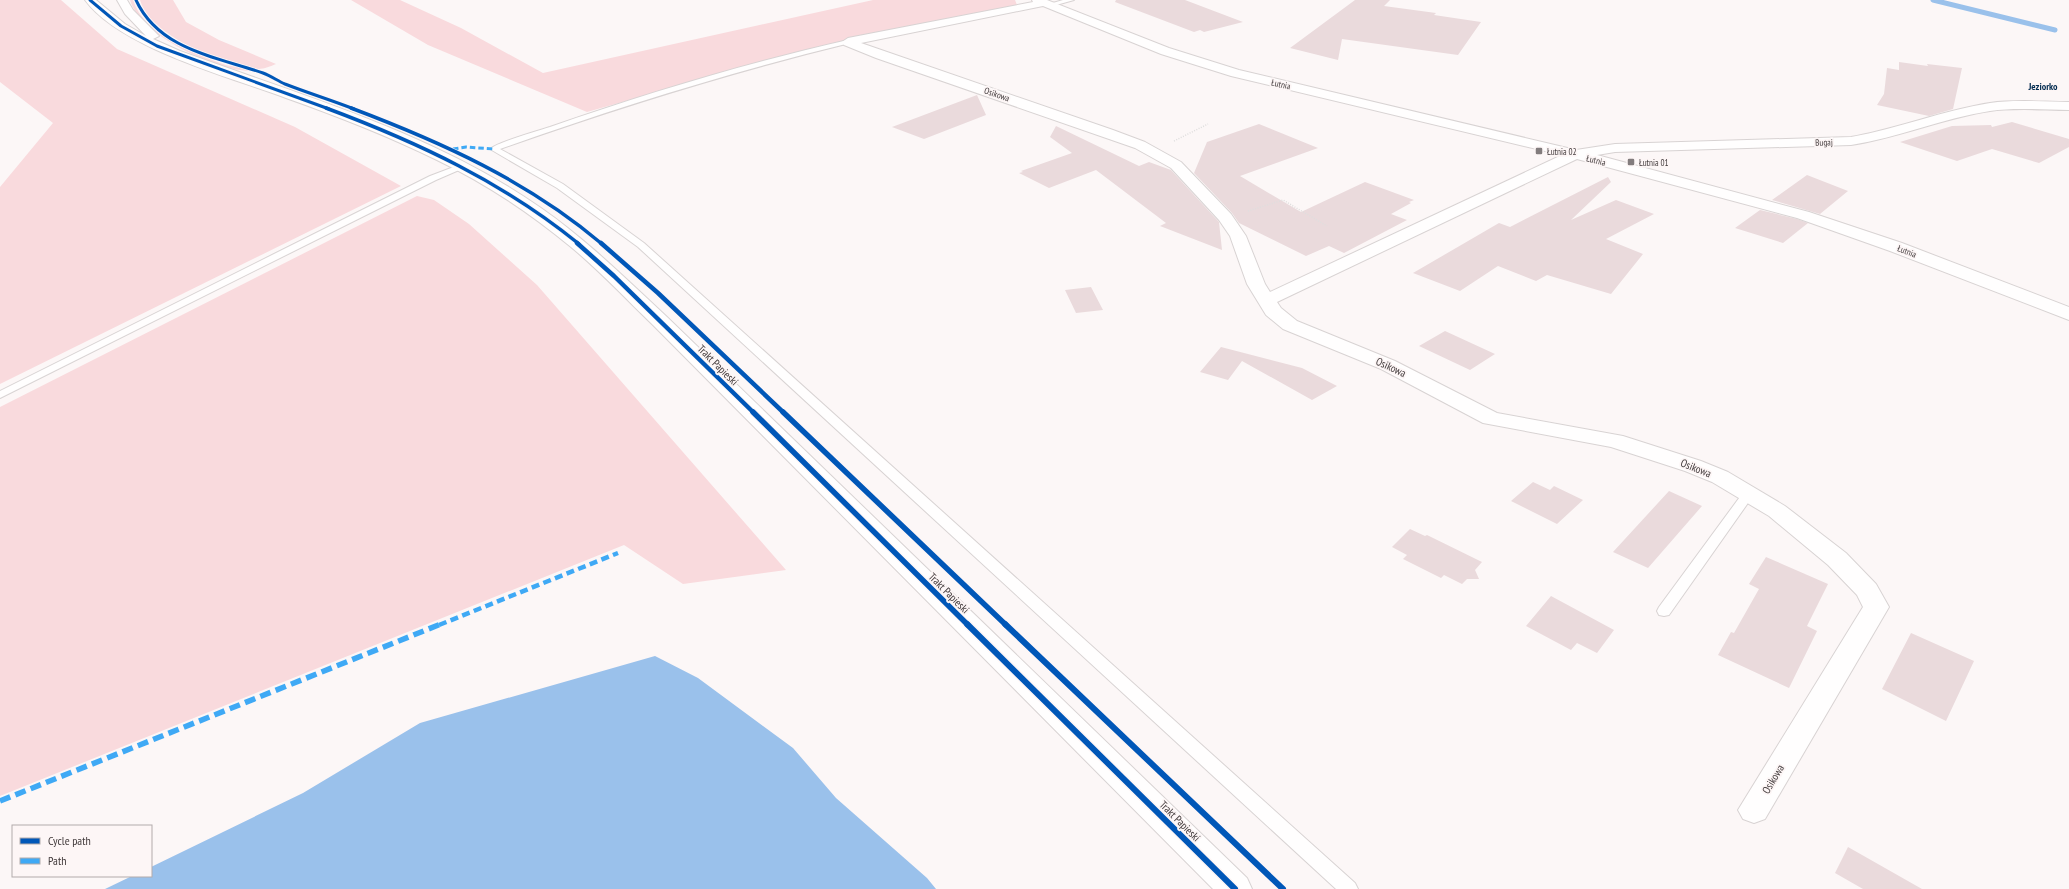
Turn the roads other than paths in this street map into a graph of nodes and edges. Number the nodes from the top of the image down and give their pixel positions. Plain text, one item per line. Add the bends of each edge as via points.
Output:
1 (90, 0) edge
2 (122, 0) edge
3 (1071, 0) edge
4 (1043, 3) edge
5 (848, 42) junction
6 (169, 49) junction
7 (2069, 106) edge
8 (1576, 154) junction
9 (462, 166) junction
10 (1267, 300) junction
11 (2069, 314) edge
12 (0, 395) edge
13 (1749, 493) junction
14 (1664, 611) dead end
15 (1754, 810) dead end
16 (1235, 889) edge
17 (1349, 889) edge

1 - 6 street, Trakt Papieski via 105,16 132,34
2 - 6 street, Trakt Papieski via 142,27
3 - 4 lane
4 - 5 street
4 - 8 street, Łutnia via 1164,51 1235,72
5 - 10 street, Osikowa via 1051,112 1150,150 1176,165 1225,217 1238,236 1256,284
5 - 17 lane via 799,53 592,113 494,148 560,186 641,245
6 - 9 street, Trakt Papieski via 375,127
7 - 8 street, Bugaj via 1989,107 1872,138 1851,141 1625,148
8 - 10 street
8 - 11 street, Łutnia via 1803,215 1896,247
9 - 12 lane
9 - 16 street, Trakt Papieski via 523,203 597,261
10 - 13 street, Osikowa via 1273,311 1290,325 1388,365 1491,418 1648,450 1693,466
13 - 14 lane
13 - 15 street, Osikowa via 1777,511 1837,559 1867,590 1876,608

